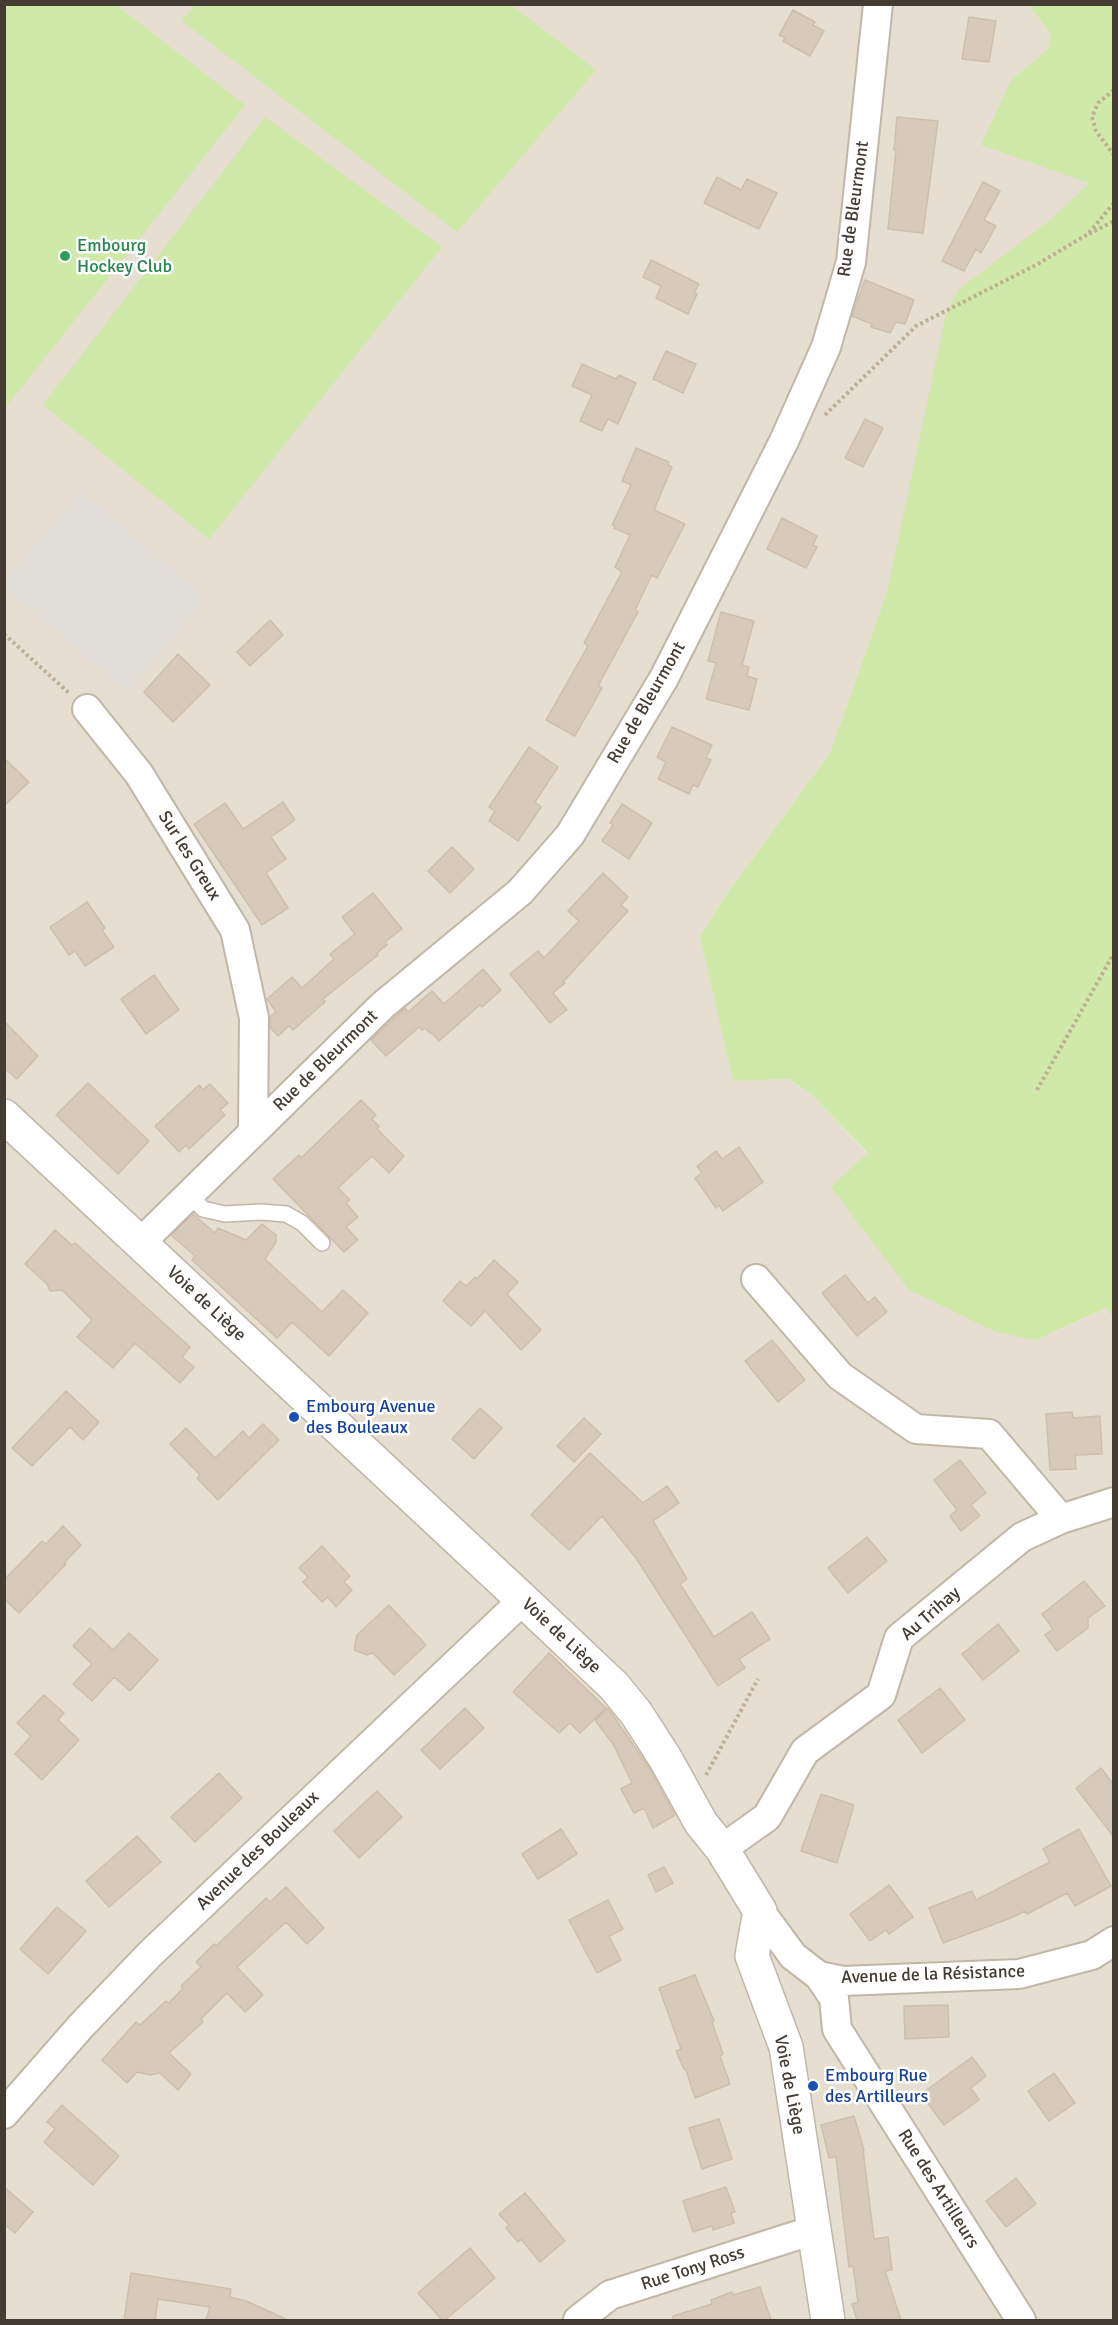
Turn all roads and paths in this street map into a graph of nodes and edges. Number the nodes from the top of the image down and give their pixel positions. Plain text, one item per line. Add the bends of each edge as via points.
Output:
1 (878, 4) edge
2 (1113, 90) edge
3 (1113, 155) edge
4 (1113, 203) edge
5 (1113, 221) edge
6 (1088, 234) junction
7 (823, 417) dead end
8 (4, 634) edge
9 (87, 709) joint
10 (1113, 953) edge
11 (1037, 1090) dead end
12 (4, 1116) edge
13 (253, 1132) junction
14 (190, 1195) junction
15 (140, 1243) junction
16 (322, 1243) dead end
17 (756, 1279) dead end
18 (1113, 1502) edge
19 (1061, 1519) junction
20 (523, 1600) junction
21 (758, 1679) dead end
22 (687, 1795) junction
23 (722, 1849) junction
24 (760, 1911) junction
25 (1113, 1941) edge
26 (819, 1977) junction
27 (4, 2114) edge
28 (814, 2230) junction
29 (578, 2320) edge
30 (828, 2320) edge
31 (1021, 2320) edge

1 - 13 street, Rue de Bleurmont via 851,262 826,347 784,441 664,678 570,835 546,863 520,891 384,1005
2 - 3 path via 1098,103 1092,117 1096,131
4 - 6 path
5 - 6 path
6 - 7 path via 916,326
8 - 9 path
9 - 13 street, Sur les Greux via 138,774 235,930 254,1018
10 - 11 path
12 - 15 street, Voie de Liège
13 - 14 street, Rue de Bleurmont
14 - 15 street, Rue de Bleurmont
14 - 16 lane via 203,1209 225,1215 286,1214 302,1223
15 - 20 street, Voie de Liège
17 - 19 street via 840,1376 916,1429 989,1434
18 - 19 street, Au Trihay
19 - 23 street, Au Trihay via 1022,1538 899,1638 880,1695 804,1751 767,1817
20 - 22 street, Voie de Liège via 614,1686 636,1713
20 - 27 street, Avenue des Bouleaux via 150,1954
21 - 22 path via 708,1773
22 - 23 street, Voie de Liège via 701,1823
23 - 24 street, Voie de Liège
24 - 26 street, Rue des Artilleurs via 793,1956
24 - 28 street, Voie de Liège via 752,1956 786,2047
25 - 26 street, Avenue de la Résistance via 1092,1955 1019,1974 843,1981
26 - 31 street, Rue des Artilleurs via 834,1998 837,2029
28 - 29 street, Rue Tony Ross via 610,2295
28 - 30 street, Voie de Liège

